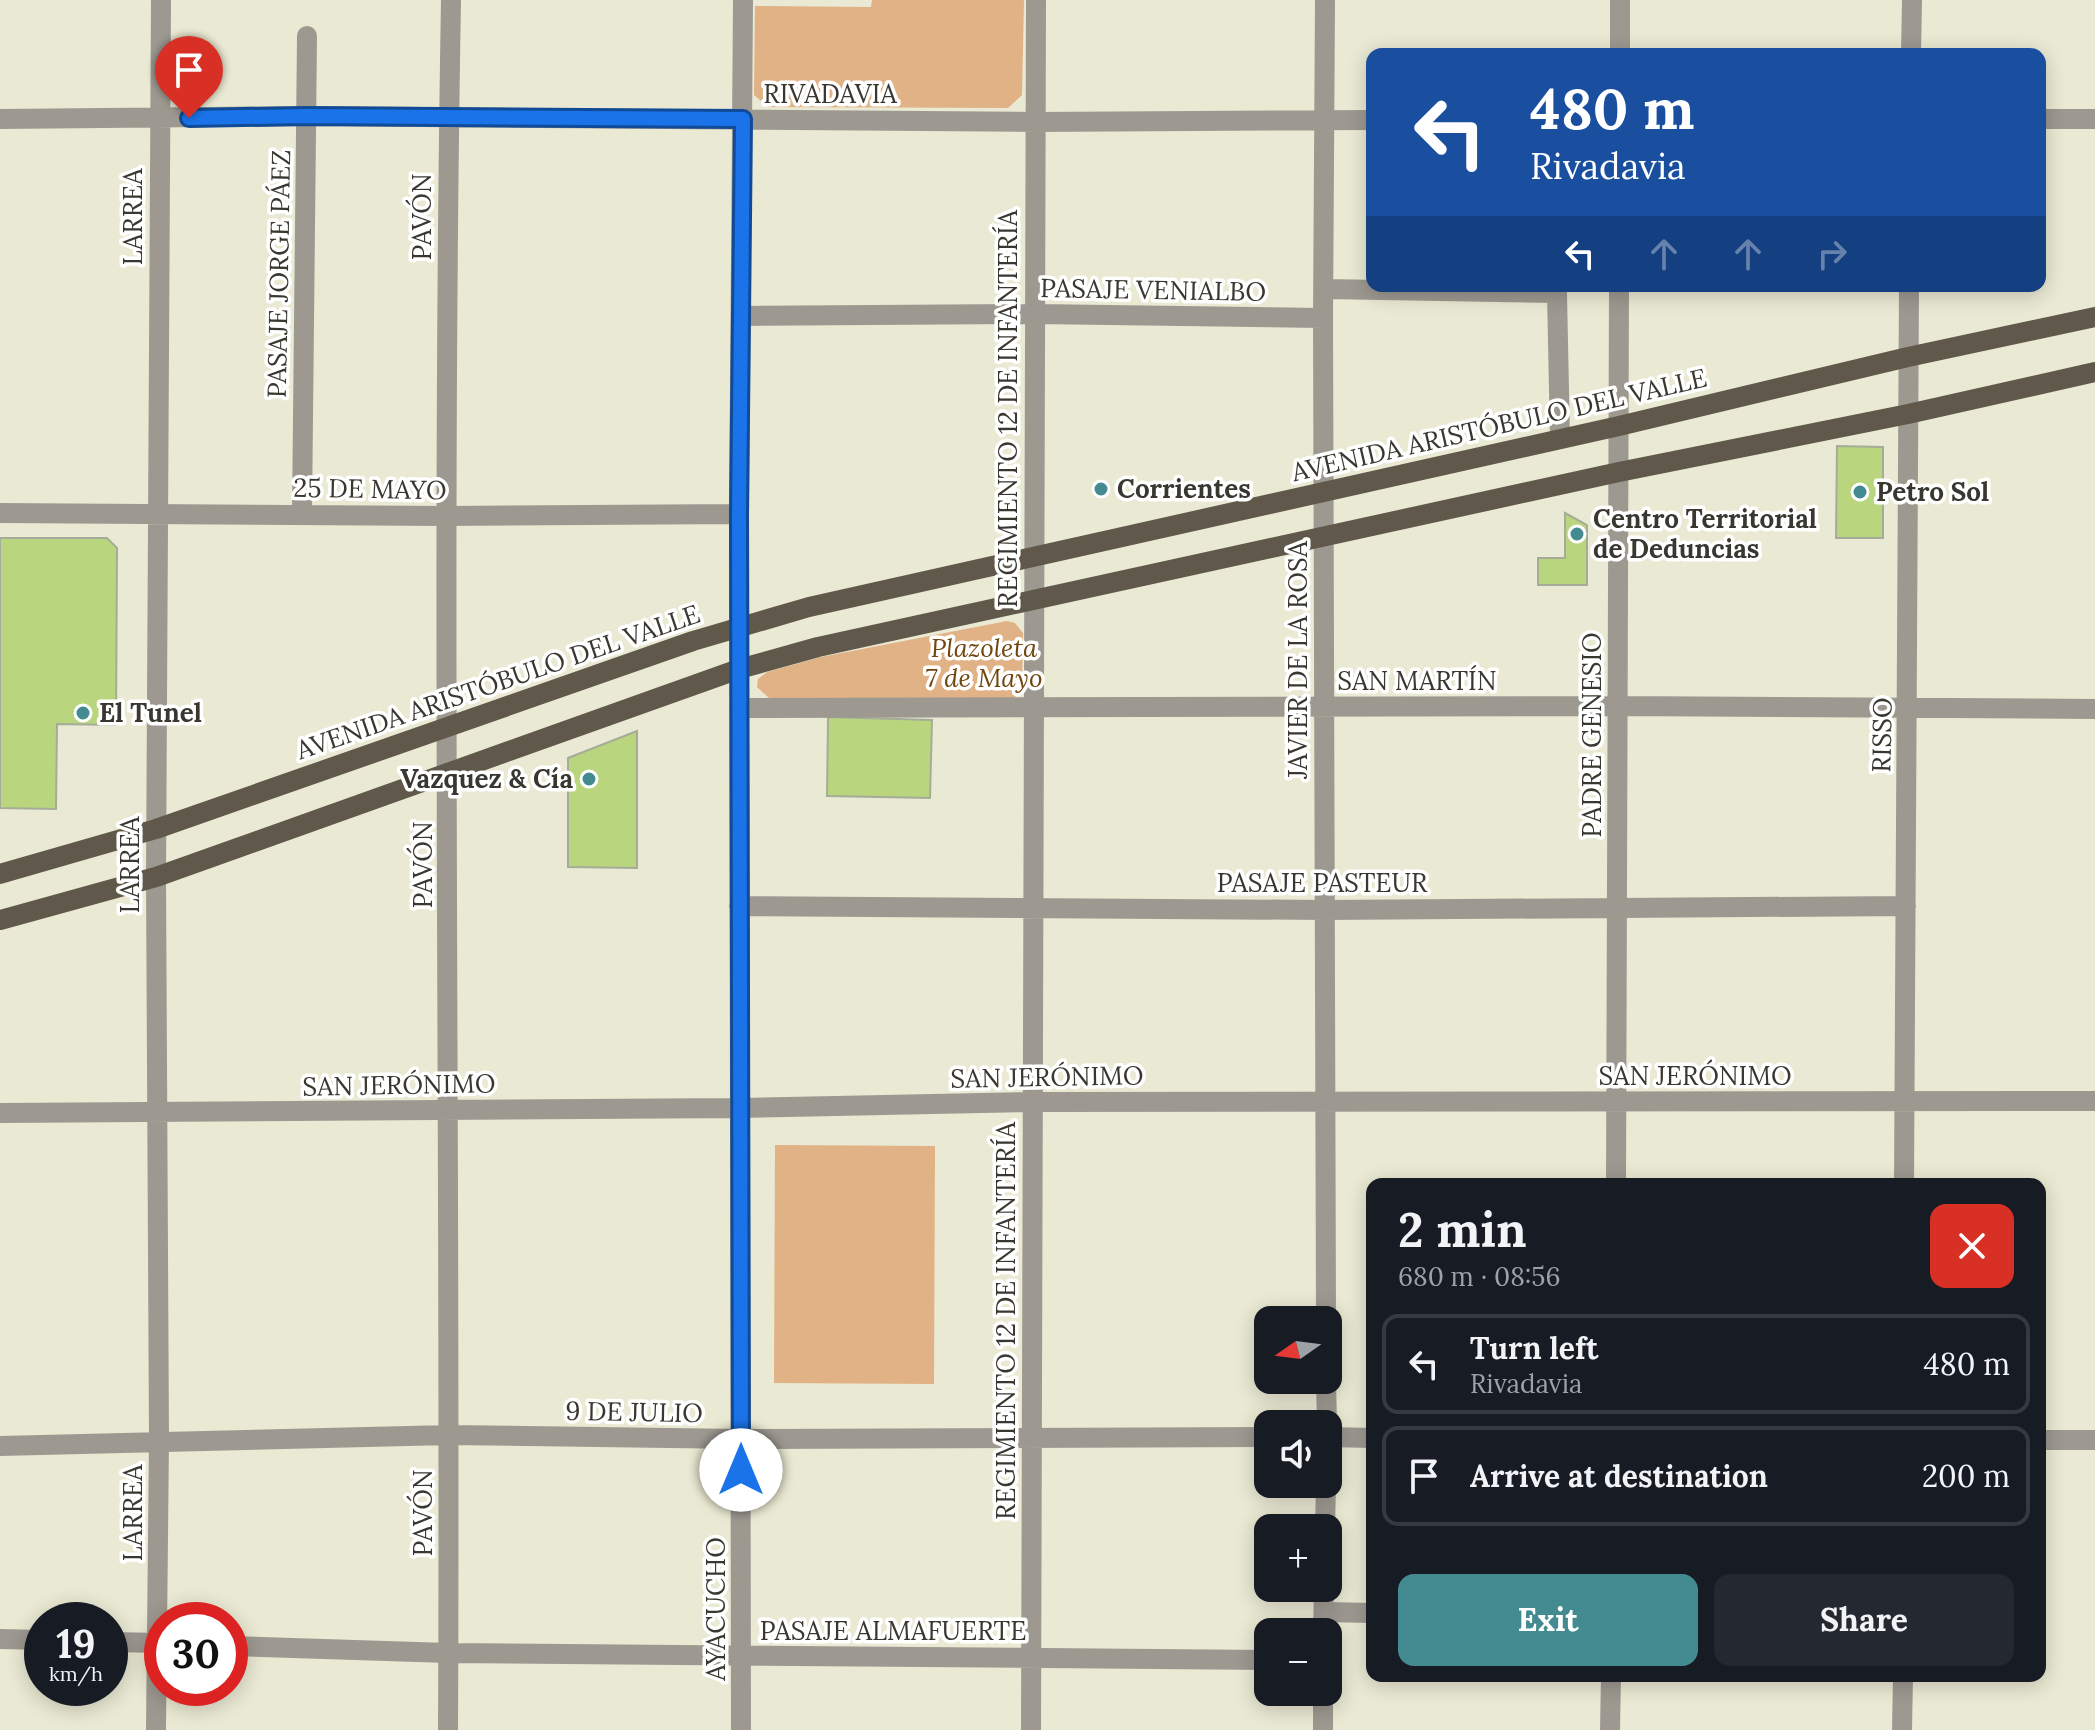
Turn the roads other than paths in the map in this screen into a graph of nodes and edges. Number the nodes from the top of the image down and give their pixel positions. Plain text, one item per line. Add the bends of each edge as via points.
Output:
1 (161, 0) edge
2 (451, 0) edge
3 (743, 0) edge
4 (1036, 0) edge
5 (1325, 0) edge
6 (1620, 0) edge
7 (1912, 0) edge
8 (307, 36) dead end
9 (1620, 48) edge
10 (1911, 48) edge
11 (306, 116) junction
12 (449, 117) junction
13 (0, 119) edge
14 (160, 119) junction
15 (743, 119) junction
16 (2046, 119) edge
17 (2095, 119) edge
18 (1324, 120) junction
19 (1366, 120) edge
20 (1035, 122) junction
21 (1324, 289) junction
22 (1366, 290) edge
23 (1499, 292) edge
24 (1619, 292) edge
25 (1909, 292) edge
26 (1036, 314) junction
27 (741, 316) junction
28 (2095, 317) edge
29 (1323, 318) junction
30 (1908, 357) junction
31 (2095, 372) edge
32 (1908, 414) junction
33 (1619, 426) junction
34 (1560, 439) junction
35 (1619, 472) junction
36 (1324, 490) junction
37 (0, 513) edge
38 (158, 513) junction
39 (302, 513) junction
40 (739, 514) junction
41 (446, 516) junction
42 (1324, 538) junction
43 (1034, 555) junction
44 (1033, 602) junction
45 (740, 626) junction
46 (739, 669) junction
47 (1618, 706) junction
48 (1325, 707) junction
49 (739, 708) junction
50 (1032, 709) junction
51 (2095, 709) edge
52 (1908, 710) junction
53 (448, 727) junction
54 (449, 774) junction
55 (156, 829) junction
56 (0, 874) edge
57 (156, 877) junction
58 (739, 906) junction
59 (1032, 906) junction
60 (1906, 906) junction
61 (1617, 908) junction
62 (1325, 910) junction
63 (0, 920) edge
64 (1905, 1101) junction
65 (2095, 1101) edge
66 (1032, 1102) junction
67 (1325, 1102) junction
68 (1616, 1102) junction
69 (739, 1108) junction
70 (449, 1111) junction
71 (0, 1113) edge
72 (157, 1114) junction
73 (1616, 1178) edge
74 (1904, 1178) edge
75 (1326, 1306) edge
76 (449, 1435) junction
77 (1032, 1437) junction
78 (1254, 1437) edge
79 (1342, 1437) edge
80 (1366, 1438) edge
81 (741, 1439) junction
82 (159, 1440) junction
83 (2046, 1440) edge
84 (2095, 1440) edge
85 (0, 1446) edge
86 (160, 1602) edge
87 (1366, 1614) edge
88 (1342, 1619) edge
89 (0, 1639) edge
90 (24, 1640) edge
91 (248, 1647) edge
92 (448, 1653) junction
93 (742, 1656) junction
94 (1030, 1659) junction
95 (1254, 1660) edge
96 (1611, 1682) edge
97 (1903, 1682) edge
98 (157, 1706) edge
99 (1323, 1706) edge
100 (156, 1730) edge
101 (448, 1730) edge
102 (741, 1730) edge
103 (1031, 1730) edge
104 (1323, 1730) edge
105 (1610, 1730) edge
106 (1902, 1730) edge

1 - 14 street, LARREA
2 - 12 street, PAVÓN
3 - 15 street, AYACUCHO
4 - 20 street, REGIMIENTO 12 DE INFANTERÍA
5 - 18 street, JAVIER DE LA ROSA
6 - 9 street
7 - 10 street
8 - 11 street, PASAJE JORGE PÁEZ
11 - 12 street, RIVADAVIA
11 - 14 street, RIVADAVIA
11 - 39 street, PASAJE JORGE PÁEZ
12 - 15 street, RIVADAVIA
12 - 41 street, PAVÓN
13 - 14 street, RIVADAVIA
14 - 38 street, LARREA
15 - 20 street, RIVADAVIA
15 - 27 street, AYACUCHO
16 - 17 street
18 - 19 street, RIVADAVIA
18 - 20 street, RIVADAVIA
18 - 21 street, JAVIER DE LA ROSA
20 - 26 street, REGIMIENTO 12 DE INFANTERÍA
21 - 22 street
21 - 29 street, JAVIER DE LA ROSA
23 - 34 street via 1557,293
24 - 33 street, PADRE GENESIO
25 - 30 street, RISSO
26 - 27 street, PASAJE VENIALBO
26 - 29 street, PASAJE VENIALBO
26 - 43 street, REGIMIENTO 12 DE INFANTERÍA
27 - 40 street, AYACUCHO
28 - 30 main road, AVENIDA ARISTÓBULO DEL VALLE
29 - 36 street, JAVIER DE LA ROSA
30 - 32 street, RISSO
30 - 33 main road, AVENIDA ARISTÓBULO DEL VALLE
31 - 32 main road
32 - 35 main road
32 - 52 street, RISSO
33 - 34 main road, AVENIDA ARISTÓBULO DEL VALLE
33 - 35 street, PADRE GENESIO
34 - 36 main road, AVENIDA ARISTÓBULO DEL VALLE
35 - 42 main road
35 - 47 street, PADRE GENESIO
36 - 42 street, JAVIER DE LA ROSA
36 - 43 main road, AVENIDA ARISTÓBULO DEL VALLE
37 - 38 street, 25 DE MAYO
38 - 39 street, 25 DE MAYO
38 - 55 street, LARREA
39 - 41 street, 25 DE MAYO
40 - 41 street, 25 DE MAYO
40 - 45 street, AYACUCHO
41 - 53 street, PAVÓN
42 - 44 main road
42 - 48 street, JAVIER DE LA ROSA
43 - 44 street, REGIMIENTO 12 DE INFANTERÍA
43 - 45 main road, AVENIDA ARISTÓBULO DEL VALLE
44 - 46 main road
44 - 50 street, REGIMIENTO 12 DE INFANTERÍA
45 - 46 street, AYACUCHO
45 - 53 main road, AVENIDA ARISTÓBULO DEL VALLE
46 - 49 street, AYACUCHO
46 - 54 main road
47 - 48 street, SAN MARTÍN
47 - 52 street, SAN MARTÍN
47 - 61 street, PADRE GENESIO
48 - 50 street, SAN MARTÍN
48 - 62 street, JAVIER DE LA ROSA
49 - 50 street, SAN MARTÍN
49 - 58 street, AYACUCHO
50 - 59 street, REGIMIENTO 12 DE INFANTERÍA
51 - 52 street, SAN MARTÍN
52 - 60 street, RISSO
53 - 54 street, PAVÓN
53 - 55 main road, AVENIDA ARISTÓBULO DEL VALLE
54 - 57 main road
54 - 70 street, PAVÓN
55 - 56 main road, AVENIDA ARISTÓBULO DEL VALLE
55 - 57 street, LARREA
57 - 63 main road
57 - 72 street, LARREA
58 - 59 street, PASAJE PASTEUR
58 - 69 street, AYACUCHO
59 - 62 street, PASAJE PASTEUR
59 - 66 street, REGIMIENTO 12 DE INFANTERÍA
60 - 61 street, PASAJE PASTEUR
60 - 64 street, RISSO
61 - 62 street, PASAJE PASTEUR
61 - 68 street, PADRE GENESIO
62 - 67 street, JAVIER DE LA ROSA
64 - 65 street, SAN JERÓNIMO
64 - 68 street, SAN JERÓNIMO
64 - 74 street, RISSO
66 - 67 street, SAN JERÓNIMO
66 - 69 street, SAN JERÓNIMO
66 - 77 street, REGIMIENTO 12 DE INFANTERÍA
67 - 68 street, SAN JERÓNIMO
67 - 75 street, JAVIER DE LA ROSA
68 - 73 street, PADRE GENESIO
69 - 70 street, SAN JERÓNIMO
69 - 81 street, AYACUCHO
70 - 72 street, SAN JERÓNIMO
70 - 76 street, PAVÓN
71 - 72 street, SAN JERÓNIMO
72 - 82 street, LARREA
76 - 81 street, 9 DE JULIO
76 - 82 street, 9 DE JULIO
76 - 92 street, PAVÓN
77 - 78 street, 9 DE JULIO
77 - 81 street, 9 DE JULIO
77 - 94 street, REGIMIENTO 12 DE INFANTERÍA
79 - 80 street
81 - 93 street, AYACUCHO
82 - 85 street, 9 DE JULIO
82 - 86 street, LARREA
83 - 84 street
87 - 88 street
89 - 90 street
91 - 92 street, PASAJE ALMAFUERTE
92 - 93 street, PASAJE ALMAFUERTE
92 - 101 street, PAVÓN
93 - 94 street, PASAJE ALMAFUERTE
93 - 102 street, AYACUCHO
94 - 95 street, PASAJE ALMAFUERTE
94 - 103 street, REGIMIENTO 12 DE INFANTERÍA
96 - 105 street
97 - 106 street
98 - 100 street, LARREA
99 - 104 street

